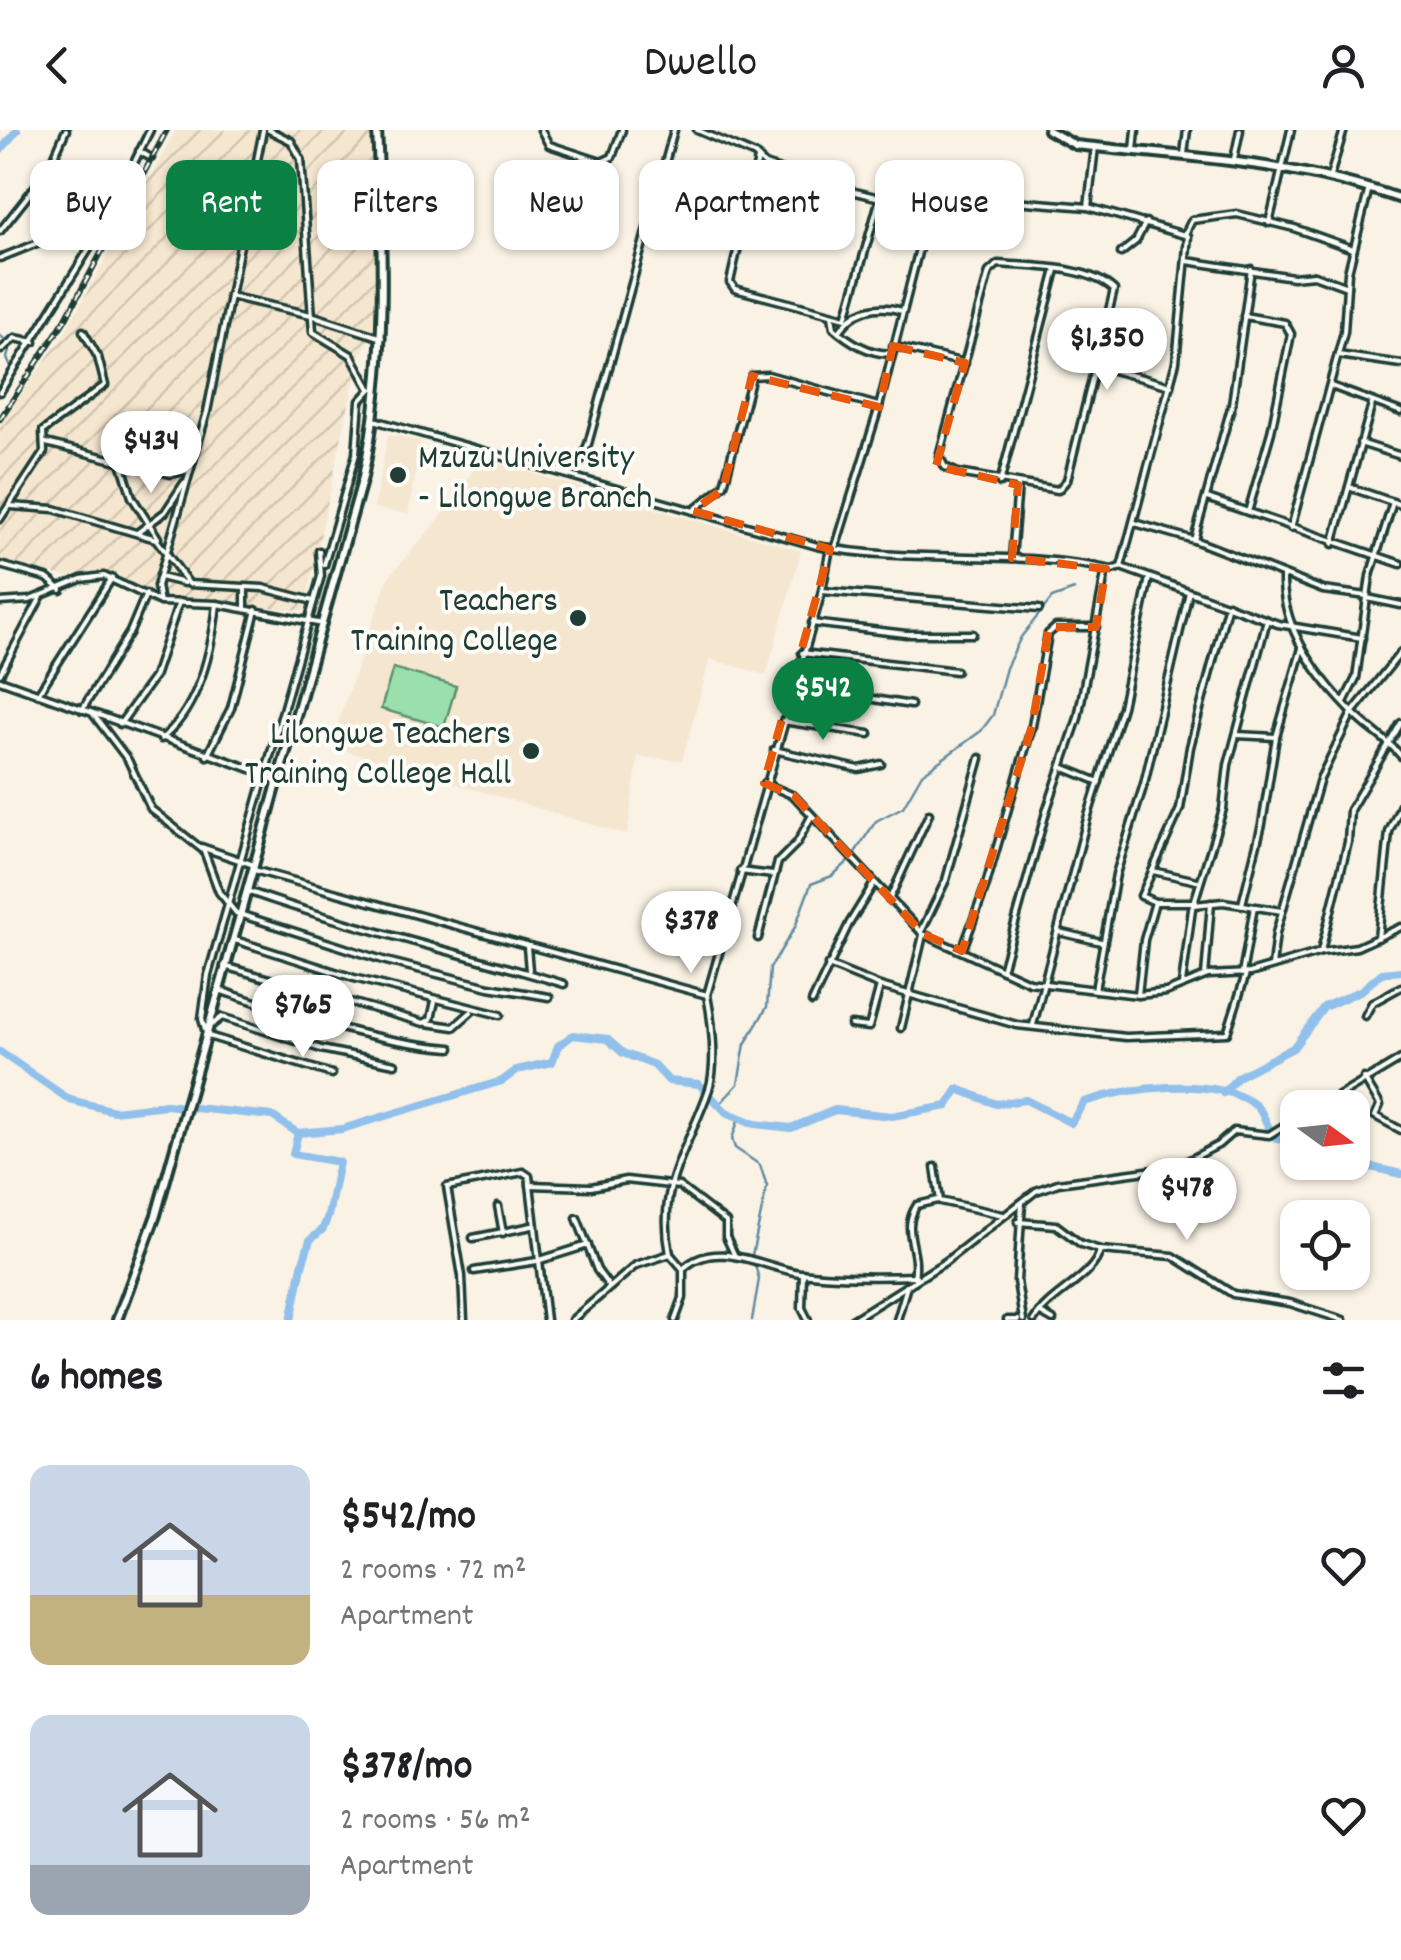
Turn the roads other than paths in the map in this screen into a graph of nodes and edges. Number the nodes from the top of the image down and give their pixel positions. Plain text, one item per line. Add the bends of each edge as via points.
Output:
1 (66, 130) edge
2 (150, 130) edge
3 (266, 130) edge
4 (377, 130) edge
5 (541, 130) edge
6 (622, 130) edge
7 (674, 130) edge
8 (697, 130) edge
9 (1048, 130) edge
10 (1136, 130) edge
11 (1187, 130) edge
12 (1240, 130) edge
13 (1290, 130) edge
14 (1344, 130) edge
15 (1095, 147) junction
16 (1134, 150) junction
17 (140, 151) junction
18 (1184, 154) junction
19 (151, 158) dead end
20 (1234, 158) junction
21 (758, 159) junction
22 (136, 160) edge
23 (1280, 166) junction
24 (1330, 176) junction
25 (1369, 188) junction
26 (875, 197) edge
27 (1401, 199) edge
28 (1024, 202) edge
29 (1088, 207) junction
30 (875, 217) edge
31 (1146, 222) junction
32 (1269, 222) junction
33 (0, 230) edge
34 (1185, 234) junction
35 (30, 246) edge
36 (89, 250) edge
37 (918, 250) edge
38 (1353, 250) junction
39 (1122, 254) dead end
40 (0, 258) edge
41 (1187, 261) junction
42 (1251, 269) junction
43 (1056, 270) junction
44 (1348, 272) junction
45 (1330, 281) junction
46 (1347, 287) junction
47 (229, 296) junction
48 (902, 311) junction
49 (312, 315) junction
50 (832, 315) junction
51 (1244, 316) junction
52 (83, 330) dead end
53 (839, 332) junction
54 (382, 338) junction
55 (34, 342) junction
56 (893, 346) junction
57 (1, 350) edge
58 (892, 354) junction
59 (1338, 355) junction
60 (965, 364) junction
61 (1401, 364) edge
62 (1096, 366) junction
63 (378, 382) junction
64 (1171, 386) junction
65 (1330, 386) junction
66 (370, 389) junction
67 (0, 392) edge
68 (1372, 404) junction
69 (879, 406) junction
70 (1401, 412) edge
71 (374, 420) junction
72 (44, 440) junction
73 (1360, 443) junction
74 (1401, 456) edge
75 (120, 460) junction
76 (190, 470) junction
77 (557, 471) junction
78 (1000, 483) junction
79 (1018, 485) junction
80 (1349, 487) junction
81 (1206, 497) junction
82 (1394, 502) junction
83 (1401, 505) edge
84 (10, 506) junction
85 (693, 510) junction
86 (1248, 512) junction
87 (0, 519) edge
88 (1135, 523) junction
89 (150, 525) junction
90 (1291, 528) junction
91 (136, 534) junction
92 (1194, 540) junction
93 (161, 542) junction
94 (1333, 544) junction
95 (832, 549) junction
96 (319, 552) dead end
97 (166, 557) junction
98 (1376, 557) junction
99 (1012, 558) junction
100 (1401, 564) edge
101 (0, 565) edge
102 (1121, 567) junction
103 (1106, 569) junction
104 (1283, 573) junction
105 (321, 576) junction
106 (160, 577) junction
107 (112, 578) junction
108 (1149, 578) junction
109 (190, 584) junction
110 (244, 589) junction
111 (61, 590) junction
112 (822, 591) junction
113 (1189, 592) junction
114 (146, 594) junction
115 (41, 597) junction
116 (1367, 597) junction
117 (314, 601) junction
118 (0, 602) edge
119 (160, 602) junction
120 (178, 602) junction
121 (217, 604) junction
122 (1228, 604) junction
123 (1401, 605) edge
124 (244, 608) junction
125 (1039, 609) dead end
126 (256, 610) junction
127 (308, 619) junction
128 (1267, 620) junction
129 (812, 623) junction
130 (323, 624) junction
131 (1096, 627) junction
132 (1290, 627) junction
133 (973, 634) dead end
134 (1362, 638) junction
135 (1302, 648) junction
136 (1401, 652) edge
137 (802, 654) junction
138 (956, 671) dead end
139 (0, 677) edge
140 (793, 686) junction
141 (38, 694) junction
142 (1344, 702) junction
143 (911, 705) dead end
144 (82, 710) junction
145 (1352, 713) junction
146 (93, 714) junction
147 (782, 720) junction
148 (120, 724) junction
149 (1401, 724) edge
150 (870, 734) dead end
151 (1237, 735) junction
152 (1276, 737) junction
153 (161, 739) junction
154 (1388, 742) junction
155 (774, 750) junction
156 (207, 756) junction
157 (1401, 756) edge
158 (980, 758) dead end
159 (881, 764) dead end
160 (1062, 767) junction
161 (265, 774) junction
162 (1099, 782) junction
163 (764, 783) junction
164 (278, 784) junction
165 (1401, 805) edge
166 (929, 814) dead end
167 (812, 816) junction
168 (200, 847) junction
169 (242, 861) junction
170 (253, 867) junction
171 (740, 871) junction
172 (1154, 871) junction
173 (773, 876) junction
174 (1200, 881) junction
175 (874, 885) junction
176 (246, 890) junction
177 (889, 900) junction
178 (1155, 902) junction
179 (1211, 902) junction
180 (1194, 903) junction
181 (1242, 904) junction
182 (230, 906) junction
183 (1254, 907) junction
184 (1282, 912) junction
185 (240, 915) junction
186 (1401, 927) edge
187 (1059, 932) junction
188 (922, 934) junction
189 (758, 938) dead end
190 (1378, 938) junction
191 (232, 940) junction
192 (1101, 942) junction
193 (527, 947) junction
194 (962, 952) junction
195 (1321, 952) junction
196 (828, 965) junction
197 (224, 966) junction
198 (1272, 966) junction
199 (529, 970) junction
200 (1002, 972) junction
201 (1244, 974) junction
202 (1205, 976) junction
203 (564, 984) dead end
204 (1045, 985) junction
205 (880, 986) junction
206 (1182, 986) junction
207 (1401, 987) edge
208 (218, 989) junction
209 (1094, 990) junction
210 (909, 992) junction
211 (707, 995) junction
212 (1138, 995) junction
213 (549, 997) dead end
214 (435, 1000) junction
215 (812, 1002) dead end
216 (473, 1011) junction
217 (500, 1015) dead end
218 (1366, 1016) dead end
219 (427, 1023) junction
220 (851, 1025) dead end
221 (1032, 1026) junction
222 (901, 1028) dead end
223 (206, 1034) junction
224 (451, 1048) dead end
225 (1401, 1059) edge
226 (1395, 1063) junction
227 (395, 1064) dead end
228 (1401, 1069) edge
229 (332, 1074) dead end
230 (1364, 1078) junction
231 (1346, 1090) edge
232 (1280, 1128) edge
233 (1401, 1130) edge
234 (935, 1167) dead end
235 (530, 1185) junction
236 (671, 1186) junction
237 (1024, 1199) junction
238 (938, 1200) junction
239 (498, 1206) dead end
240 (1003, 1215) junction
241 (577, 1218) dead end
242 (1018, 1222) junction
243 (532, 1226) junction
244 (503, 1233) junction
245 (473, 1238) dead end
246 (588, 1246) junction
247 (1100, 1250) junction
248 (670, 1254) junction
249 (735, 1256) junction
250 (677, 1258) junction
251 (692, 1260) junction
252 (537, 1261) junction
253 (683, 1269) junction
254 (474, 1270) dead end
255 (804, 1273) junction
256 (917, 1276) junction
257 (908, 1283) junction
258 (608, 1286) junction
259 (1039, 1312) junction
260 (117, 1320) edge
261 (464, 1320) edge
262 (546, 1320) edge
263 (572, 1320) edge
264 (675, 1320) edge
265 (808, 1320) edge
266 (852, 1320) edge
267 (897, 1320) edge
268 (1007, 1320) edge
269 (1021, 1320) edge
270 (1034, 1320) edge
271 (1054, 1320) edge
272 (1344, 1320) edge

1 - 33 street via 50,169
2 - 17 street
3 - 47 street
3 - 49 street via 291,141 301,158
4 - 54 main road
5 - 6 street via 549,145 601,162 612,156
7 - 77 street via 588,444 580,462
8 - 21 street
9 - 15 main road via 1063,142
10 - 16 street
11 - 18 street
12 - 20 street
13 - 23 street
14 - 24 street
15 - 16 main road
15 - 29 street
16 - 18 main road
17 - 19 street
17 - 22 street
18 - 20 main road
20 - 23 main road
21 - 26 street via 778,171
21 - 50 street via 730,285
23 - 24 main road
23 - 32 street
24 - 25 main road
25 - 27 main road
25 - 38 street
28 - 29 street
29 - 31 street
30 - 50 street via 849,316
31 - 34 street
31 - 39 street
32 - 34 street via 1234,214 1192,220
32 - 38 street
34 - 41 street
35 - 40 street
36 - 55 street
37 - 48 street
38 - 44 street
41 - 42 street
41 - 64 street
42 - 45 street
42 - 51 street
43 - 60 street via 992,266
43 - 62 street via 1114,290
43 - 78 street
44 - 45 street
44 - 46 street
45 - 46 street
46 - 59 street
47 - 49 street
47 - 76 street
48 - 53 street via 873,308
48 - 56 street
49 - 54 street
49 - 66 street via 313,332 352,355
50 - 53 street
51 - 81 street via 1232,404
51 - 86 street via 1286,324 1291,331
52 - 72 street via 106,381 43,431
53 - 58 street via 877,354
54 - 63 main road
55 - 57 street via 18,337
55 - 67 street
56 - 58 street
56 - 60 street
58 - 69 street
59 - 61 street
59 - 65 street
60 - 78 street via 939,456 948,470
62 - 64 street
62 - 79 street via 1065,484 1058,490
63 - 66 street
63 - 71 main road
64 - 88 street
65 - 68 street
65 - 90 street
66 - 105 street via 360,401 356,454
68 - 70 street
68 - 73 street
69 - 85 street via 752,376 724,485
69 - 95 street via 841,542
71 - 77 street
71 - 130 main road
72 - 75 street
72 - 84 street via 44,452
73 - 74 street
73 - 80 street
75 - 76 street via 170,474
75 - 89 street
76 - 89 street
76 - 97 street
77 - 85 street
78 - 79 street
79 - 99 street
80 - 82 street
80 - 94 street
81 - 86 street
81 - 92 street
82 - 83 street
82 - 98 street
84 - 87 street
84 - 91 street via 54,509
85 - 95 street
86 - 90 street
88 - 92 street
88 - 102 street
89 - 91 street
89 - 93 street
90 - 94 street
91 - 93 street
92 - 104 street
93 - 97 street
94 - 98 street
95 - 99 street
95 - 112 street
96 - 105 street
97 - 106 street
97 - 109 street
98 - 100 street
98 - 116 street
99 - 103 street
101 - 111 street via 47,578
102 - 103 street
102 - 108 street
103 - 131 street
104 - 116 street via 1323,590
104 - 132 street
105 - 117 street
106 - 109 street
106 - 119 street
107 - 111 street via 94,576
107 - 114 street
107 - 141 street
108 - 113 street
108 - 162 street
109 - 110 street
110 - 117 street
110 - 124 street
111 - 115 street
112 - 125 street
112 - 129 street
113 - 122 street
113 - 192 street
114 - 119 street
114 - 144 street
115 - 118 street
115 - 139 street
116 - 123 street
116 - 134 street
117 - 127 street
119 - 120 street
120 - 121 street
120 - 148 street via 154,678
121 - 124 street
121 - 153 street via 196,690
122 - 128 street
122 - 172 street via 1180,809
124 - 126 street
126 - 127 street
126 - 156 street via 231,708
127 - 130 street
127 - 161 street
128 - 132 street
128 - 151 street
129 - 133 street
129 - 137 street
130 - 164 main road
131 - 160 street
131 - 194 street via 1056,627 1048,634 1033,721
132 - 134 street
132 - 135 street
134 - 142 street via 1355,684
135 - 142 street
135 - 152 street
136 - 145 street
137 - 138 street
137 - 140 street
139 - 141 street
140 - 143 street
140 - 147 street
141 - 144 street
142 - 145 street
144 - 146 street
145 - 154 street
145 - 184 street via 1316,788
146 - 148 street
146 - 168 street via 128,760 151,810
147 - 150 street
147 - 155 street
148 - 153 street
149 - 154 street
151 - 152 street
151 - 174 street
152 - 181 street
153 - 156 street
154 - 157 street
154 - 195 street via 1350,810
155 - 159 street via 860,769
155 - 163 street
156 - 161 street
158 - 188 street via 946,880
160 - 162 street
160 - 200 street
161 - 164 street
161 - 169 street
162 - 187 street
163 - 167 street via 788,792
163 - 171 street
164 - 170 main road
165 - 190 street via 1389,832
166 - 177 street
167 - 173 street
167 - 175 street
168 - 169 street
168 - 182 street
169 - 170 street
169 - 182 street
170 - 176 main road
170 - 193 street
171 - 173 street
171 - 211 street
172 - 174 street
172 - 178 street via 1141,898
173 - 189 street
174 - 180 street
175 - 177 street
175 - 196 street
176 - 185 main road
176 - 199 street via 374,933
177 - 188 street
178 - 180 street
178 - 212 street
179 - 180 street
179 - 181 street
179 - 202 street
180 - 206 street
181 - 183 street
182 - 185 street
182 - 223 street via 208,975
183 - 184 street
183 - 201 street
184 - 198 street
185 - 191 main road
185 - 213 street via 386,961
186 - 190 street
187 - 192 street
187 - 204 street
188 - 194 street
188 - 210 street
190 - 195 street
191 - 197 main road
191 - 214 street
192 - 209 street
193 - 199 street
193 - 211 street
194 - 200 street
195 - 198 street
196 - 205 street
196 - 215 street
197 - 208 main road
197 - 219 street
198 - 201 street
199 - 203 street
200 - 204 street
201 - 202 street
201 - 221 street via 1226,1033 1139,1038
202 - 206 street
204 - 209 street
204 - 221 street
205 - 210 street
205 - 220 street via 868,1027
206 - 212 street
207 - 218 street via 1372,1003
208 - 223 main road
208 - 224 street via 333,1026
209 - 212 street
210 - 221 street
210 - 222 street
211 - 236 street via 710,1088
214 - 216 street
214 - 219 street
216 - 217 street
216 - 219 street via 454,1027
223 - 227 street via 222,1018
223 - 229 street
223 - 260 main road
225 - 226 street
226 - 228 street
226 - 230 street
230 - 231 street
230 - 233 street via 1380,1105 1375,1116
232 - 237 street via 1268,1135 1238,1129 1176,1167 1058,1182
234 - 238 street
235 - 236 street via 590,1187 626,1180
235 - 243 street
235 - 261 street via 522,1172 447,1187
236 - 248 street
236 - 249 street via 689,1190 726,1222
237 - 240 street
237 - 242 street
238 - 240 street
238 - 256 street via 917,1205 909,1219
239 - 244 street
240 - 256 street
241 - 246 street
242 - 247 street via 1056,1225
242 - 269 street
243 - 244 street
243 - 252 street
244 - 245 street
246 - 252 street
246 - 258 street
247 - 259 street via 1090,1270
247 - 272 street via 1173,1256 1233,1294
248 - 250 street
248 - 258 street via 636,1265
249 - 251 street
249 - 255 street
250 - 251 street
250 - 253 street
251 - 253 street
252 - 254 street
252 - 262 street
253 - 264 street
255 - 256 street
255 - 265 street
256 - 257 street
257 - 266 street
257 - 267 street
258 - 263 street
259 - 270 street
259 - 271 street
268 - 269 street

